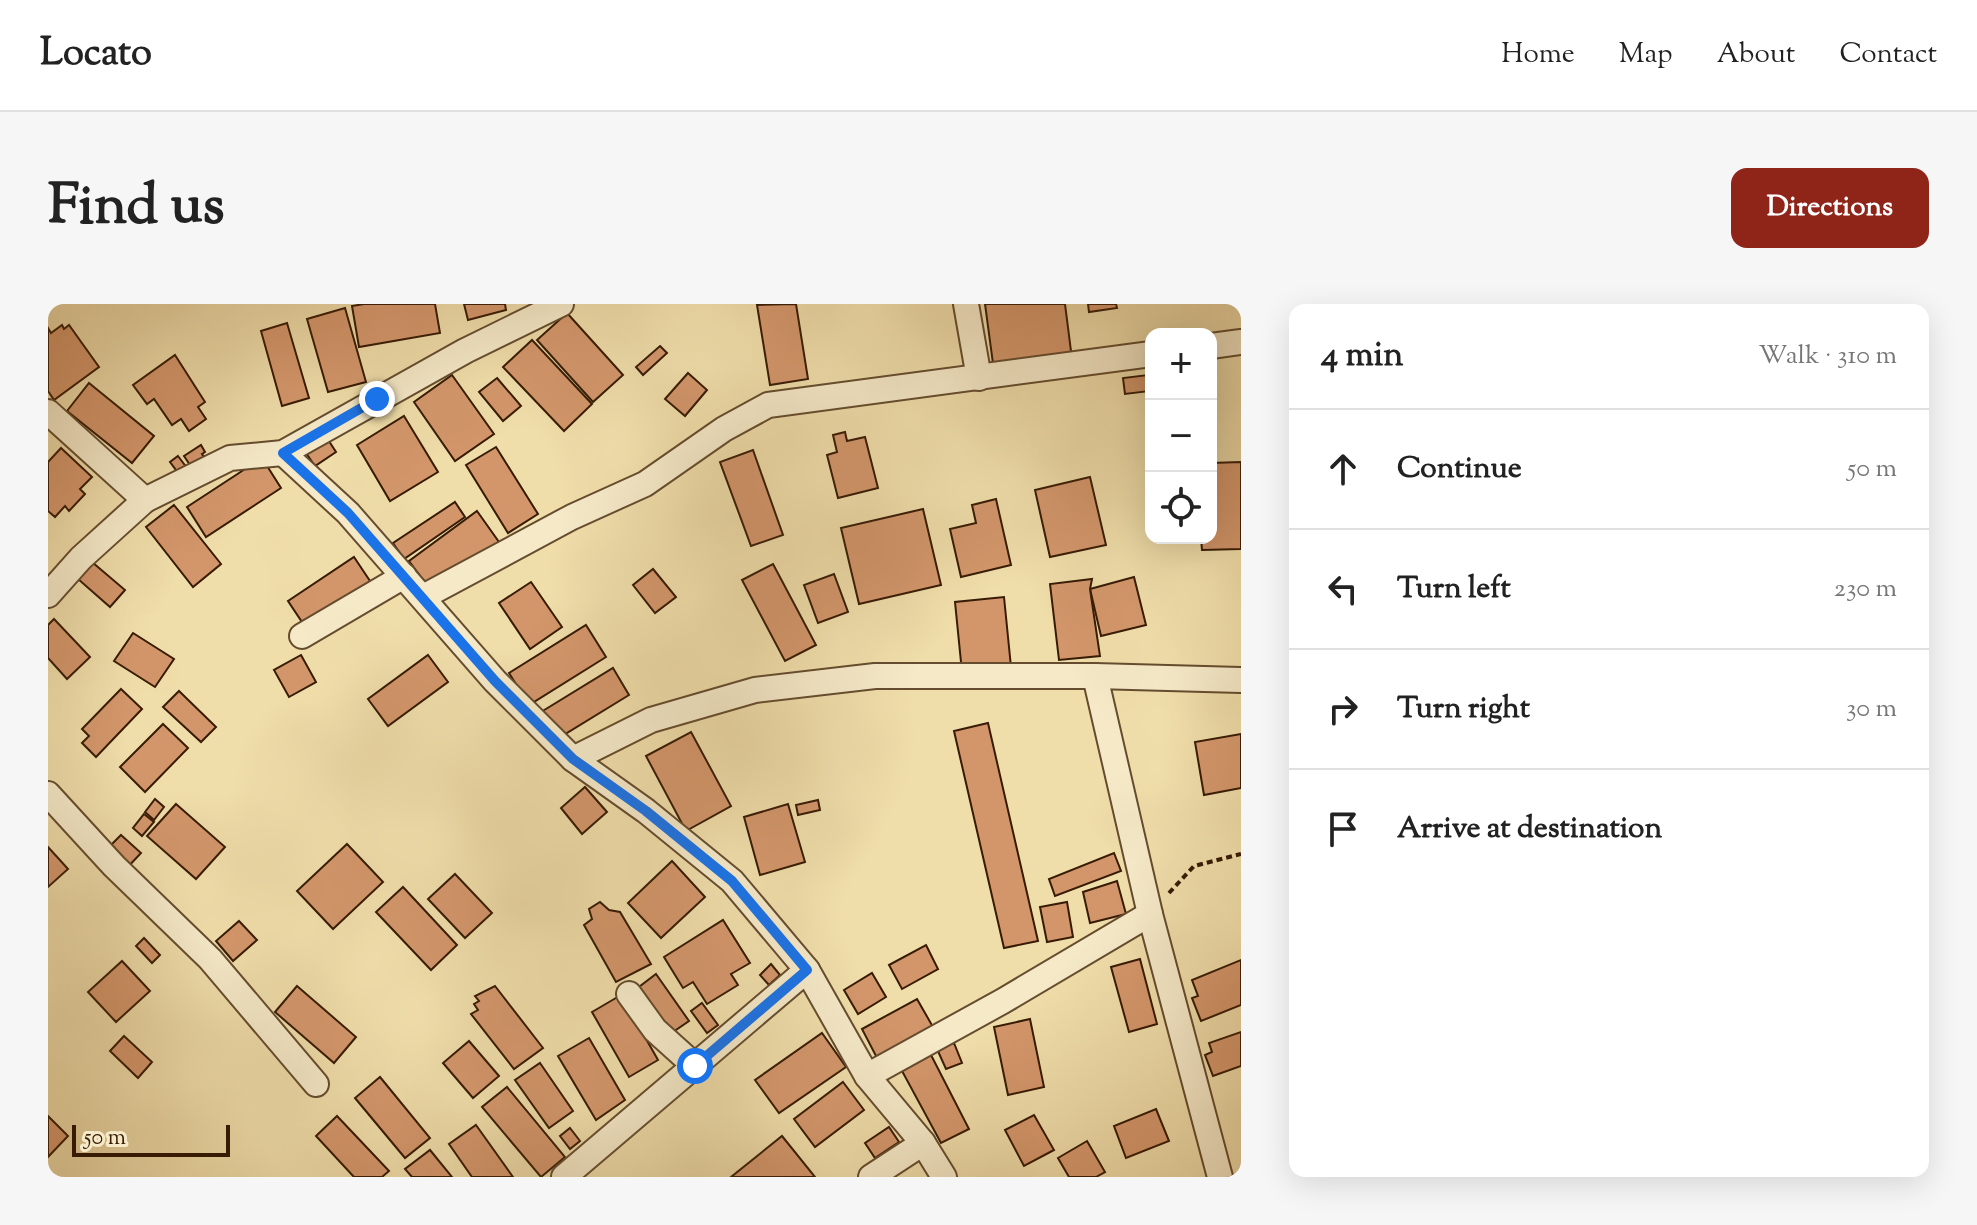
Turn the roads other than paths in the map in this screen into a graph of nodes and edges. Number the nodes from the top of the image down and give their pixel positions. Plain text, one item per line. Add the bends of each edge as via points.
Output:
1 (561, 304) edge
2 (966, 304) edge
3 (1241, 342) edge
4 (1217, 345) edge
5 (1145, 355) edge
6 (979, 378) junction
7 (48, 412) edge
8 (283, 453) junction
9 (145, 500) junction
10 (404, 576) junction
11 (48, 595) edge
12 (423, 597) junction
13 (302, 636) dead end
14 (1095, 676) junction
15 (1241, 680) edge
16 (573, 759) junction
17 (48, 794) edge
18 (1150, 914) junction
19 (807, 970) junction
20 (629, 994) dead end
21 (695, 1066) junction
22 (867, 1076) junction
23 (316, 1084) dead end
24 (923, 1143) junction
25 (564, 1177) edge
26 (871, 1177) edge
27 (944, 1177) edge
28 (1220, 1177) edge

1 - 8 street
2 - 6 street
3 - 4 street
5 - 6 street
6 - 12 street via 768,405 645,484
7 - 9 street
8 - 9 street via 230,458
8 - 10 street via 348,513
9 - 11 street
10 - 12 street
10 - 13 street
12 - 16 street via 495,681
14 - 15 street
14 - 16 street via 875,676 755,690 651,720
14 - 18 street
16 - 19 street via 732,881
17 - 23 street via 210,959
18 - 22 street
18 - 28 street
19 - 21 street
19 - 22 street
20 - 21 street via 655,1030
21 - 25 street
22 - 24 street
24 - 26 street
24 - 27 street

